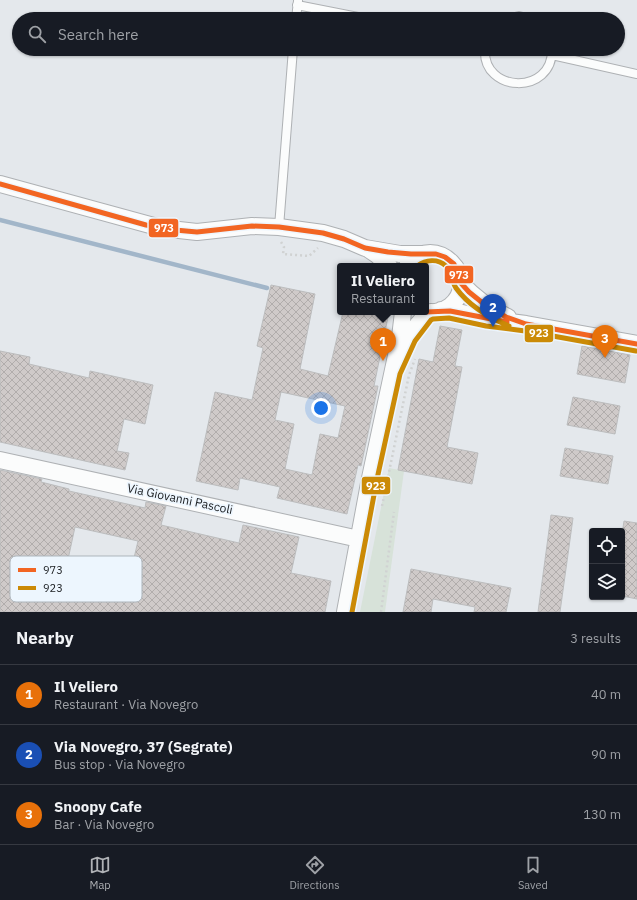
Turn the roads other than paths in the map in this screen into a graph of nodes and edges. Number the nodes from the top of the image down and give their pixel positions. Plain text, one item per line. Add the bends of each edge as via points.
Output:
1 (298, 2) edge
2 (297, 12) edge
3 (339, 12) edge
4 (292, 56) edge
5 (486, 56) edge
6 (551, 56) edge
7 (567, 56) edge
8 (637, 74) edge
9 (0, 184) edge
10 (279, 227) junction
11 (365, 248) junction
12 (423, 254) junction
13 (386, 263) edge
14 (410, 263) edge
15 (460, 282) junction
16 (433, 311) edge
17 (403, 315) edge
18 (426, 315) edge
19 (526, 324) junction
20 (637, 344) edge
21 (393, 372) junction
22 (0, 460) edge
23 (359, 538) junction
24 (345, 612) edge

1 - 2 lane
1 - 3 lane
4 - 10 lane
5 - 6 lane via 494,73 512,84 533,81 549,66
7 - 8 lane
9 - 10 street via 168,230 197,232 252,226
10 - 11 street via 323,233
11 - 12 street via 400,254
11 - 13 street
12 - 14 street
12 - 15 street via 436,254 448,259 458,270
15 - 16 street via 457,297 451,304
15 - 19 street via 489,308
16 - 19 street via 454,311 492,320
17 - 21 street
18 - 21 street via 410,336
19 - 20 street
21 - 23 street
22 - 23 street, Via Giovanni Pascoli
23 - 24 street

